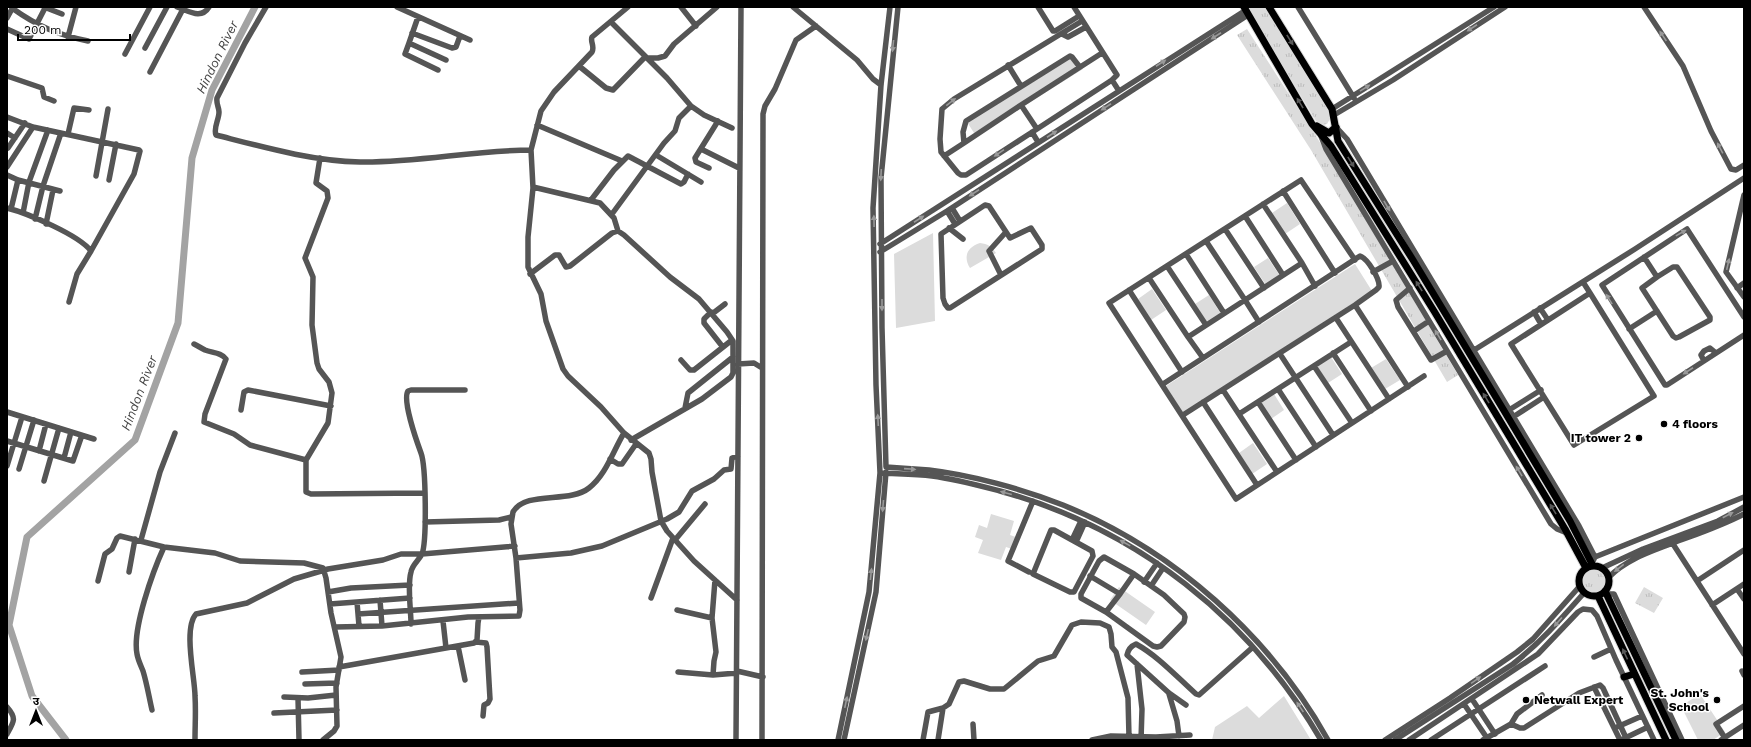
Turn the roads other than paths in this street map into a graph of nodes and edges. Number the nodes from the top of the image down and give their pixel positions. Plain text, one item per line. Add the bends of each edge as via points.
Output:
1 (76, 7) edge
2 (150, 7) edge
3 (167, 7) edge
4 (209, 7) edge
5 (266, 7) edge
6 (397, 7) edge
7 (628, 7) edge
8 (681, 7) edge
9 (741, 7) edge
10 (793, 7) edge
11 (890, 7) edge
12 (898, 7) edge
13 (1038, 7) edge
14 (1074, 7) edge
15 (1270, 7) edge
16 (1298, 7) edge
17 (1494, 7) edge
18 (1505, 7) edge
19 (1644, 7) edge
20 (12, 8) edge
21 (44, 8) edge
22 (180, 8) edge
23 (716, 8) edge
24 (1246, 10) edge
25 (62, 14) dead end
26 (8, 16) edge
27 (418, 18) junction
28 (1080, 18) junction
29 (611, 22) junction
30 (38, 23) junction
31 (696, 26) junction
32 (816, 26) junction
33 (1086, 28) junction
34 (7, 29) edge
35 (412, 32) junction
36 (1062, 34) junction
37 (460, 36) junction
38 (68, 37) junction
39 (470, 40) dead end
40 (88, 42) dead end
41 (409, 43) junction
42 (145, 48) dead end
43 (1102, 52) junction
44 (125, 54) dead end
45 (646, 57) junction
46 (446, 60) dead end
47 (1008, 65) junction
48 (579, 66) junction
49 (1079, 66) junction
50 (438, 70) dead end
51 (150, 72) dead end
52 (7, 76) edge
53 (1112, 80) junction
54 (881, 85) junction
55 (1021, 86) junction
56 (1119, 91) junction
57 (1353, 96) junction
58 (54, 101) dead end
59 (1357, 102) junction
60 (1021, 105) junction
61 (691, 106) junction
62 (108, 109) dead end
63 (89, 110) dead end
64 (1333, 112) junction
65 (7, 117) edge
66 (1309, 118) junction
67 (718, 121) junction
68 (25, 123) junction
69 (537, 125) junction
70 (1336, 126) junction
71 (33, 127) junction
72 (732, 128) dead end
73 (48, 130) junction
74 (1034, 130) junction
75 (61, 132) junction
76 (7, 133) edge
77 (68, 134) junction
78 (1321, 136) junction
79 (15, 138) junction
80 (102, 141) junction
81 (1038, 142) junction
82 (964, 143) junction
83 (116, 144) junction
84 (8, 148) edge
85 (701, 149) junction
86 (531, 150) junction
87 (656, 155) junction
88 (944, 156) junction
89 (320, 158) junction
90 (622, 161) junction
91 (1744, 165) edge
92 (7, 167) edge
93 (647, 167) junction
94 (709, 168) dead end
95 (739, 168) junction
96 (688, 174) junction
97 (7, 175) edge
98 (96, 176) dead end
99 (986, 176) junction
100 (1744, 178) edge
101 (18, 180) junction
102 (109, 180) dead end
103 (29, 182) junction
104 (701, 182) dead end
105 (990, 182) junction
106 (43, 186) junction
107 (533, 187) junction
108 (53, 190) junction
109 (1283, 191) junction
110 (60, 192) dead end
111 (1744, 195) edge
112 (591, 200) junction
113 (1263, 204) junction
114 (9, 209) edge
115 (949, 209) junction
116 (23, 212) junction
117 (612, 214) junction
118 (1245, 216) junction
119 (35, 219) junction
120 (958, 223) junction
121 (46, 224) junction
122 (949, 228) junction
123 (1225, 229) junction
124 (618, 231) junction
125 (1006, 232) junction
126 (963, 239) dead end
127 (1206, 241) junction
128 (882, 243) junction
129 (1642, 245) junction
130 (874, 247) junction
131 (1635, 249) junction
132 (882, 250) junction
133 (91, 251) junction
134 (1186, 254) junction
135 (1644, 255) junction
136 (875, 256) junction
137 (1355, 260) junction
138 (1393, 261) junction
139 (1302, 263) junction
140 (1167, 266) junction
141 (1373, 272) junction
142 (1335, 273) junction
143 (530, 274) junction
144 (1001, 275) junction
145 (1283, 275) junction
146 (1657, 276) junction
147 (1149, 278) junction
148 (1583, 282) junction
149 (1744, 283) edge
150 (1315, 286) junction
151 (1264, 288) junction
152 (1410, 288) junction
153 (1738, 288) junction
154 (1129, 290) junction
155 (1590, 293) junction
156 (1744, 297) edge
157 (1245, 300) junction
158 (69, 302) dead end
159 (725, 304) dead end
160 (1355, 305) junction
161 (1540, 308) junction
162 (1657, 311) junction
163 (1534, 312) junction
164 (711, 313) junction
165 (1224, 313) junction
166 (1744, 317) edge
167 (1336, 318) junction
168 (1548, 320) junction
169 (1429, 321) junction
170 (1259, 322) junction
171 (1541, 324) junction
172 (1206, 325) junction
173 (1629, 329) junction
174 (1414, 331) junction
175 (1744, 335) edge
176 (1188, 337) junction
177 (732, 340) junction
178 (1351, 342) junction
179 (194, 344) dead end
180 (722, 346) junction
181 (1447, 351) junction
182 (1472, 352) junction
183 (1280, 354) junction
184 (1333, 354) junction
185 (733, 357) junction
186 (1203, 358) junction
187 (681, 360) dead end
188 (738, 364) junction
189 (1314, 366) junction
190 (762, 368) junction
191 (1182, 372) junction
192 (1424, 376) dead end
193 (1296, 378) junction
194 (1163, 384) junction
195 (1408, 387) junction
196 (1278, 389) junction
197 (465, 390) dead end
198 (1223, 390) junction
199 (1541, 390) junction
200 (1544, 396) junction
201 (1389, 399) junction
202 (1203, 402) junction
203 (1258, 402) junction
204 (330, 406) junction
205 (685, 408) junction
206 (241, 410) dead end
207 (1509, 410) junction
208 (1371, 411) junction
209 (7, 412) edge
210 (1239, 414) junction
211 (1183, 415) junction
212 (22, 417) junction
213 (1513, 417) junction
214 (34, 420) junction
215 (46, 424) junction
216 (1352, 424) junction
217 (59, 428) junction
218 (1519, 431) junction
219 (71, 432) junction
220 (175, 433) dead end
221 (624, 433) junction
222 (82, 435) junction
223 (1333, 436) junction
224 (94, 439) dead end
225 (631, 440) junction
226 (7, 441) edge
227 (14, 443) junction
228 (636, 444) junction
229 (26, 447) junction
230 (1316, 447) junction
231 (39, 451) junction
232 (51, 454) junction
233 (738, 456) junction
234 (64, 458) junction
235 (610, 459) junction
236 (306, 460) junction
237 (1296, 460) junction
238 (7, 466) edge
239 (883, 467) junction
240 (19, 469) dead end
241 (1277, 472) junction
242 (883, 474) junction
243 (44, 481) dead end
244 (1257, 485) junction
245 (424, 493) junction
246 (1744, 497) edge
247 (1033, 501) junction
248 (706, 504) dead end
249 (1744, 507) edge
250 (1744, 514) edge
251 (511, 517) junction
252 (660, 521) junction
253 (1083, 521) junction
254 (425, 522) junction
255 (1567, 533) junction
256 (674, 539) junction
257 (138, 540) junction
258 (1074, 541) junction
259 (1672, 544) junction
260 (514, 546) junction
261 (164, 547) junction
262 (1744, 550) edge
263 (422, 554) junction
264 (516, 558) junction
265 (1157, 563) junction
266 (1592, 563) junction
267 (1163, 568) junction
268 (1602, 568) junction
269 (324, 570) junction
270 (129, 572) dead end
271 (1029, 572) dead end
272 (1134, 574) junction
273 (1090, 576) junction
274 (1609, 577) junction
275 (715, 580) junction
276 (1697, 581) junction
277 (98, 582) dead end
278 (1144, 582) junction
279 (1744, 584) edge
280 (410, 585) junction
281 (1151, 586) junction
282 (1579, 587) junction
283 (1737, 589) junction
284 (328, 592) junction
285 (1584, 593) junction
286 (1606, 593) junction
287 (1120, 594) junction
288 (1598, 596) junction
289 (410, 598) junction
290 (651, 598) dead end
291 (1744, 599) edge
292 (380, 600) junction
293 (738, 600) junction
294 (357, 602) junction
295 (519, 603) junction
296 (330, 604) junction
297 (1712, 605) junction
298 (677, 610) dead end
299 (411, 612) junction
300 (1106, 612) junction
301 (381, 613) junction
302 (358, 614) junction
303 (1574, 616) junction
304 (479, 617) junction
305 (712, 618) junction
306 (443, 621) junction
307 (1575, 623) dead end
308 (411, 624) junction
309 (359, 626) junction
310 (382, 626) junction
311 (334, 627) junction
312 (476, 642) junction
313 (458, 646) junction
314 (1253, 647) junction
315 (446, 648) junction
316 (1533, 648) junction
317 (1612, 649) junction
318 (1538, 654) junction
319 (1744, 654) edge
320 (1594, 656) dead end
321 (1137, 664) junction
322 (1544, 666) dead end
323 (339, 669) junction
324 (1645, 671) junction
325 (302, 672) dead end
326 (678, 672) dead end
327 (737, 672) junction
328 (713, 674) junction
329 (1634, 674) junction
330 (763, 678) junction
331 (1624, 678) junction
332 (465, 680) dead end
333 (337, 683) junction
334 (304, 684) dead end
335 (1169, 693) junction
336 (336, 695) junction
337 (1542, 695) dead end
338 (284, 697) dead end
339 (298, 698) junction
340 (1472, 699) junction
341 (1464, 704) junction
342 (1186, 705) dead end
343 (1744, 706) edge
344 (7, 707) edge
345 (943, 708) junction
346 (1479, 709) junction
347 (152, 710) dead end
348 (337, 710) junction
349 (298, 711) junction
350 (274, 713) dead end
351 (1471, 714) junction
352 (483, 716) dead end
353 (1642, 716) junction
354 (973, 724) dead end
355 (1511, 724) junction
356 (1618, 726) junction
357 (1648, 727) junction
358 (1743, 727) edge
359 (7, 734) edge
360 (1495, 734) junction
361 (1190, 735) dead end
362 (1179, 736) junction
363 (1129, 737) junction
364 (1141, 739) edge
365 (1485, 739) edge
366 (1723, 739) edge
367 (194, 740) edge
368 (299, 740) edge
369 (323, 740) edge
370 (736, 740) edge
371 (762, 740) edge
372 (838, 740) edge
373 (844, 740) edge
374 (924, 740) edge
375 (938, 740) edge
376 (974, 740) edge
377 (1092, 740) edge
378 (1321, 740) edge
379 (1328, 740) edge
380 (1385, 740) edge
381 (1395, 740) edge
382 (1409, 740) edge
383 (1431, 740) edge
384 (1624, 740) edge
385 (1654, 740) edge
386 (1666, 740) edge
387 (1676, 740) edge
388 (1682, 740) edge

1 - 38 street
2 - 44 street
3 - 42 street
4 - 22 street via 206,12 200,14
5 - 89 street via 217,98 219,111 215,134
6 - 27 street
7 - 29 street
8 - 31 street
9 - 95 street
10 - 32 street
11 - 54 street
12 -> 128 street via 881,178
13 - 28 street via 1053,31
14 - 28 street
15 -> 64 main road
16 - 57 street
57 -> 17 street
18 -> 59 street
91 -> 19 street via 1736,170 1731,169 1711,131 1683,66
20 - 26 street
20 - 30 street
21 - 25 street
21 - 30 street
22 - 51 street
23 - 31 street
56 -> 24 street
66 -> 24 main road
24 -> 105 street
27 - 35 street
27 - 37 street
28 - 33 street
28 - 36 street
29 - 45 street
29 - 48 street via 592,37 593,49
30 - 34 street via 28,40
30 - 38 street
31 - 45 street via 674,44 665,56
32 - 54 street via 857,60
32 - 190 street via 796,40 764,110
33 - 36 street via 1068,37
33 - 43 street
35 - 37 street via 452,48 456,47
35 - 41 street
36 - 47 street
37 - 39 street
38 - 40 street
41 - 46 street
41 - 50 street via 405,54
43 - 49 street
43 - 53 street via 1117,75
45 - 48 street via 613,90 606,88
45 - 61 street
47 - 55 street
88 -> 47 street via 941,152 940,139 942,109
48 - 69 street via 549,98 541,111
49 - 55 street via 1070,56
49 - 60 street
52 - 58 street via 42,88 44,97
53 - 56 street
53 - 74 street
130 -> 54 street via 874,172
55 - 82 street via 966,121 962,132
81 -> 56 street
57 - 59 street
57 - 64 street
59 - 64 street
60 - 74 street
60 - 82 street
61 - 67 street
61 - 87 street via 678,118 676,128
62 - 80 street
63 - 77 street via 74,108
64 - 70 main road
65 - 68 street
66 - 70 main road via 1325,132 1329,133
66 - 78 main road
67 - 72 street
67 - 85 street
68 - 71 street
68 - 79 street
69 - 86 street
69 - 90 street
70 -> 182 main road via 1338,141
71 - 73 street
71 - 92 street
73 - 75 street
73 - 103 street
74 - 81 street
74 -> 88 street via 966,175 961,175
75 - 77 street
75 - 106 street
76 - 79 street
77 - 80 street
78 - 138 street via 1326,149
255 -> 78 main road via 1431,305 1331,146
79 - 84 street
80 - 83 street
80 - 98 street
81 - 99 street
82 - 88 street
83 - 102 street
83 - 133 street via 139,150 139,156 134,174
85 - 94 street via 695,161
85 - 95 street
86 - 89 street via 385,162
86 - 107 street
87 - 93 street
87 - 96 street
89 - 204 street via 316,183 327,191 328,198 305,258 313,277 312,325 317,363 330,384
90 - 93 street via 630,156
90 - 112 street
93 - 96 street via 681,184
93 - 117 street
95 - 188 street
96 - 104 street
97 - 101 street
99 - 105 street
128 -> 99 street
100 - 129 street
101 - 103 street
101 - 114 street
103 - 106 street
103 - 116 street
105 -> 115 street
106 - 108 street
106 - 119 street
107 - 112 street
107 - 143 street via 527,260
108 - 110 street
108 - 121 street
109 - 113 street
109 - 137 street via 1301,180
109 - 142 street
153 -> 111 street via 1726,272
112 - 117 street via 600,203
113 - 118 street
113 - 139 street
114 - 116 street
115 - 120 street
115 - 132 street
116 - 119 street
117 - 124 street
118 - 123 street
118 - 145 street
119 - 121 street
120 - 122 street
120 - 125 street via 988,205
121 - 133 street via 80,241
122 - 126 street
122 - 144 street via 941,234 943,298 946,307 950,308
123 - 127 street
123 - 151 street
124 - 143 street via 570,266 566,267 559,255 555,255
124 - 164 street via 670,277 700,299
125 - 144 street via 989,251
125 - 144 street via 1012,238 1031,228 1042,247
127 - 134 street
127 - 157 street
128 - 130 street
128 - 132 street
129 - 131 street
129 - 135 street
130 - 136 street
131 - 135 street
131 - 148 street
132 - 136 street
132 -> 239 street
133 - 158 street via 77,274
134 - 140 street
134 - 165 street
135 - 146 street
135 -> 166 street via 1687,230
173 -> 135 street via 1602,285
239 -> 136 street via 876,385
137 - 141 street via 1363,257
137 - 142 street
138 - 141 street
138 - 152 street
139 - 145 street
139 - 150 street
140 - 147 street
140 - 172 street
141 - 160 street via 1379,287
142 - 150 street
143 - 221 street via 541,294 546,321 563,369
145 - 151 street
146 - 162 street via 1642,288
146 - 162 street via 1677,267 1710,320 1676,338 1672,336
147 - 154 street
147 - 176 street
148 - 155 street
148 - 161 street
149 - 153 street
150 - 170 street
151 - 157 street
152 - 169 street
152 - 174 street via 1399,296 1396,302
153 - 156 street
154 - 191 street
154 - 194 street via 1109,303
155 - 168 street
155 - 200 street via 1654,396 1574,445
157 - 165 street
157 - 170 street
159 - 164 street
160 - 167 street
160 - 195 street
161 - 163 street
161 - 168 street
162 - 173 street
163 - 171 street
163 - 182 street
164 - 177 street
164 - 180 street via 704,319 704,323
165 - 172 street
167 - 178 street
167 - 183 street
168 - 171 street
169 - 174 street
181 -> 169 street
170 - 186 street
171 - 199 street via 1511,344
172 - 176 street
175 -> 173 street via 1716,353 1710,348 1704,351 1701,355 1704,361 1664,385
174 - 181 street via 1431,360
176 - 186 street
177 - 180 street
177 - 185 street
178 - 184 street
178 - 201 street
179 - 236 street via 206,351 225,356 226,359 204,422 234,434 250,445
180 - 187 street via 694,370 690,370
255 -> 181 street via 1551,524
182 - 207 street
182 - 218 main road
183 - 193 street
183 - 198 street
184 - 189 street
184 - 208 street
185 - 205 street via 688,393
185 - 205 street via 731,377 702,399
186 - 191 street
188 - 190 street via 754,363
188 - 233 street
189 - 193 street
189 - 216 street
190 - 330 street
191 - 194 street
192 - 195 street
193 - 196 street
193 - 223 street
194 - 211 street
195 - 201 street
196 - 203 street
196 - 230 street
197 - 245 street via 407,392 408,408 423,458
198 - 202 street
198 - 210 street
199 - 200 street
199 - 207 street
200 - 213 street
201 - 208 street
202 - 211 street
202 - 244 street
203 - 210 street
203 - 237 street
204 - 206 street via 248,390 244,392
204 - 236 street via 324,431
205 - 225 street
207 - 213 street
208 - 216 street
209 - 212 street
210 - 241 street
211 - 244 street via 1236,499
212 - 214 street
212 - 227 street
213 - 218 street
214 - 215 street
214 - 229 street
215 - 217 street
215 - 231 street
216 - 223 street
217 - 219 street
217 - 232 street
218 - 266 main road
219 - 222 street
219 - 234 street
220 - 257 street
221 - 225 street
221 - 235 street
222 - 224 street
222 - 234 street via 74,460
223 - 230 street
225 - 228 street
226 - 227 street
227 - 229 street
227 - 238 street
228 - 235 street via 622,464
228 - 252 street via 650,456
229 - 231 street
229 - 240 street
230 - 237 street
231 - 232 street
232 - 234 street
232 - 243 street
233 - 252 street via 732,458 730,468 692,491 679,512
233 - 293 street
235 - 251 street via 597,480 582,492 523,503 515,509
236 - 245 street via 308,493
237 - 241 street
239 - 242 street
239 -> 379 street via 946,473 1024,492 1063,506 1134,540 1196,585 1253,637 1298,693
241 - 244 street
247 -> 242 street via 978,485 932,476
372 -> 242 street via 869,592
242 -> 373 street via 876,592
245 - 254 street
246 - 266 street
247 - 253 street
247 - 271 street via 1008,561
248 - 256 street
268 -> 249 street
250 - 259 street via 1727,524
251 - 254 street via 499,520
251 - 260 street
252 - 256 street
252 - 264 street via 602,546 571,553
253 - 258 street
265 -> 253 street
254 - 263 street
255 - 266 main road
256 - 275 street via 694,562
256 - 290 street
257 - 261 street
257 - 270 street
257 - 277 street via 118,536 112,549 104,557
258 - 258 street via 1093,553 1074,592 1033,574 1051,530
259 -> 274 street via 1634,558
259 - 276 street
260 - 263 street
260 - 264 street
261 - 269 street via 215,553 240,561 304,563
261 - 347 street via 150,584 136,644
262 - 276 street
263 - 269 street via 401,554 383,560
263 - 280 street via 411,570
264 - 295 street
265 - 267 street
265 - 278 street
266 - 268 main road
266 - 282 main road via 1580,574
267 - 281 street
267 - 314 street via 1221,614
268 - 274 main road
269 - 284 street
269 - 367 street via 294,579 243,604 194,616 190,650 196,697
272 - 273 street via 1104,557
272 - 278 street
272 - 287 street
273 - 287 street
273 - 300 street via 1080,597
274 - 286 main road
275 - 293 street
275 - 305 street
276 - 297 street
278 - 281 street
279 - 283 street
280 - 284 street via 351,588
280 - 289 street
281 - 300 street via 1185,615 1184,622 1161,646 1153,646
282 - 285 main road
380 -> 282 street via 1521,649
283 - 291 street
283 - 297 street
284 - 296 street
285 - 288 main road
285 -> 316 street
286 - 288 main road
286 - 324 main road
287 - 300 street
329 -> 288 main road
289 - 292 street
289 - 299 street
292 - 294 street
292 - 301 street
293 - 327 street
294 - 296 street
294 - 302 street
295 - 299 street
295 - 304 street via 519,616
296 - 311 street
297 - 319 street
298 - 305 street
299 - 301 street
299 - 308 street
301 - 302 street
301 - 310 street
302 - 309 street
303 - 307 street
303 - 317 street via 1583,610 1595,612
303 - 318 street
304 - 306 street
304 - 312 street
305 - 328 street via 716,652
306 - 308 street
306 - 315 street
308 - 310 street
309 - 310 street
309 - 311 street
311 - 323 street via 340,657
312 - 313 street
312 - 352 street via 486,643 487,647 490,699 484,705
313 - 315 street
313 - 332 street
314 - 321 street via 1199,695 1136,644 1127,656
378 -> 314 street via 1286,686
315 - 323 street
316 - 318 street
316 - 381 street via 1513,664
317 - 320 street
317 - 331 street
318 - 340 street
321 - 335 street
321 - 364 street via 1142,709
322 - 346 street
323 - 325 street
323 - 333 street
324 - 387 main road
324 - 388 street
326 - 328 street
327 - 328 street
327 - 330 street
327 - 370 street
329 - 331 main road
329 - 386 main road
330 - 371 street
331 - 353 street
333 - 334 street
333 - 336 street
335 - 342 street
335 - 362 street
336 - 339 street
336 - 348 street
337 - 355 street via 1517,714
338 - 339 street
339 - 349 street
340 - 341 street
340 - 346 street
341 - 351 street
341 - 382 street
343 - 366 street via 1716,724
344 - 359 street via 12,712 14,722
345 - 363 street via 949,704 960,681 990,689 1004,689 1038,661 1054,656 1073,624 1100,623 1110,630 1112,647 1116,652 1126,685
345 - 374 street via 928,712
345 - 375 street
346 - 351 street
346 - 360 street
348 - 349 street
348 - 369 street via 336,729
349 - 350 street
349 - 368 street
351 - 365 street
351 - 383 street
353 - 356 street
353 - 357 street
354 - 376 street
355 - 356 street via 1524,728 1579,693 1594,687
355 - 360 street
356 - 384 street
357 - 384 street
357 - 385 street
358 - 366 street
360 - 365 street
361 - 362 street
362 - 364 street
363 - 364 street
363 - 377 street via 1103,737

